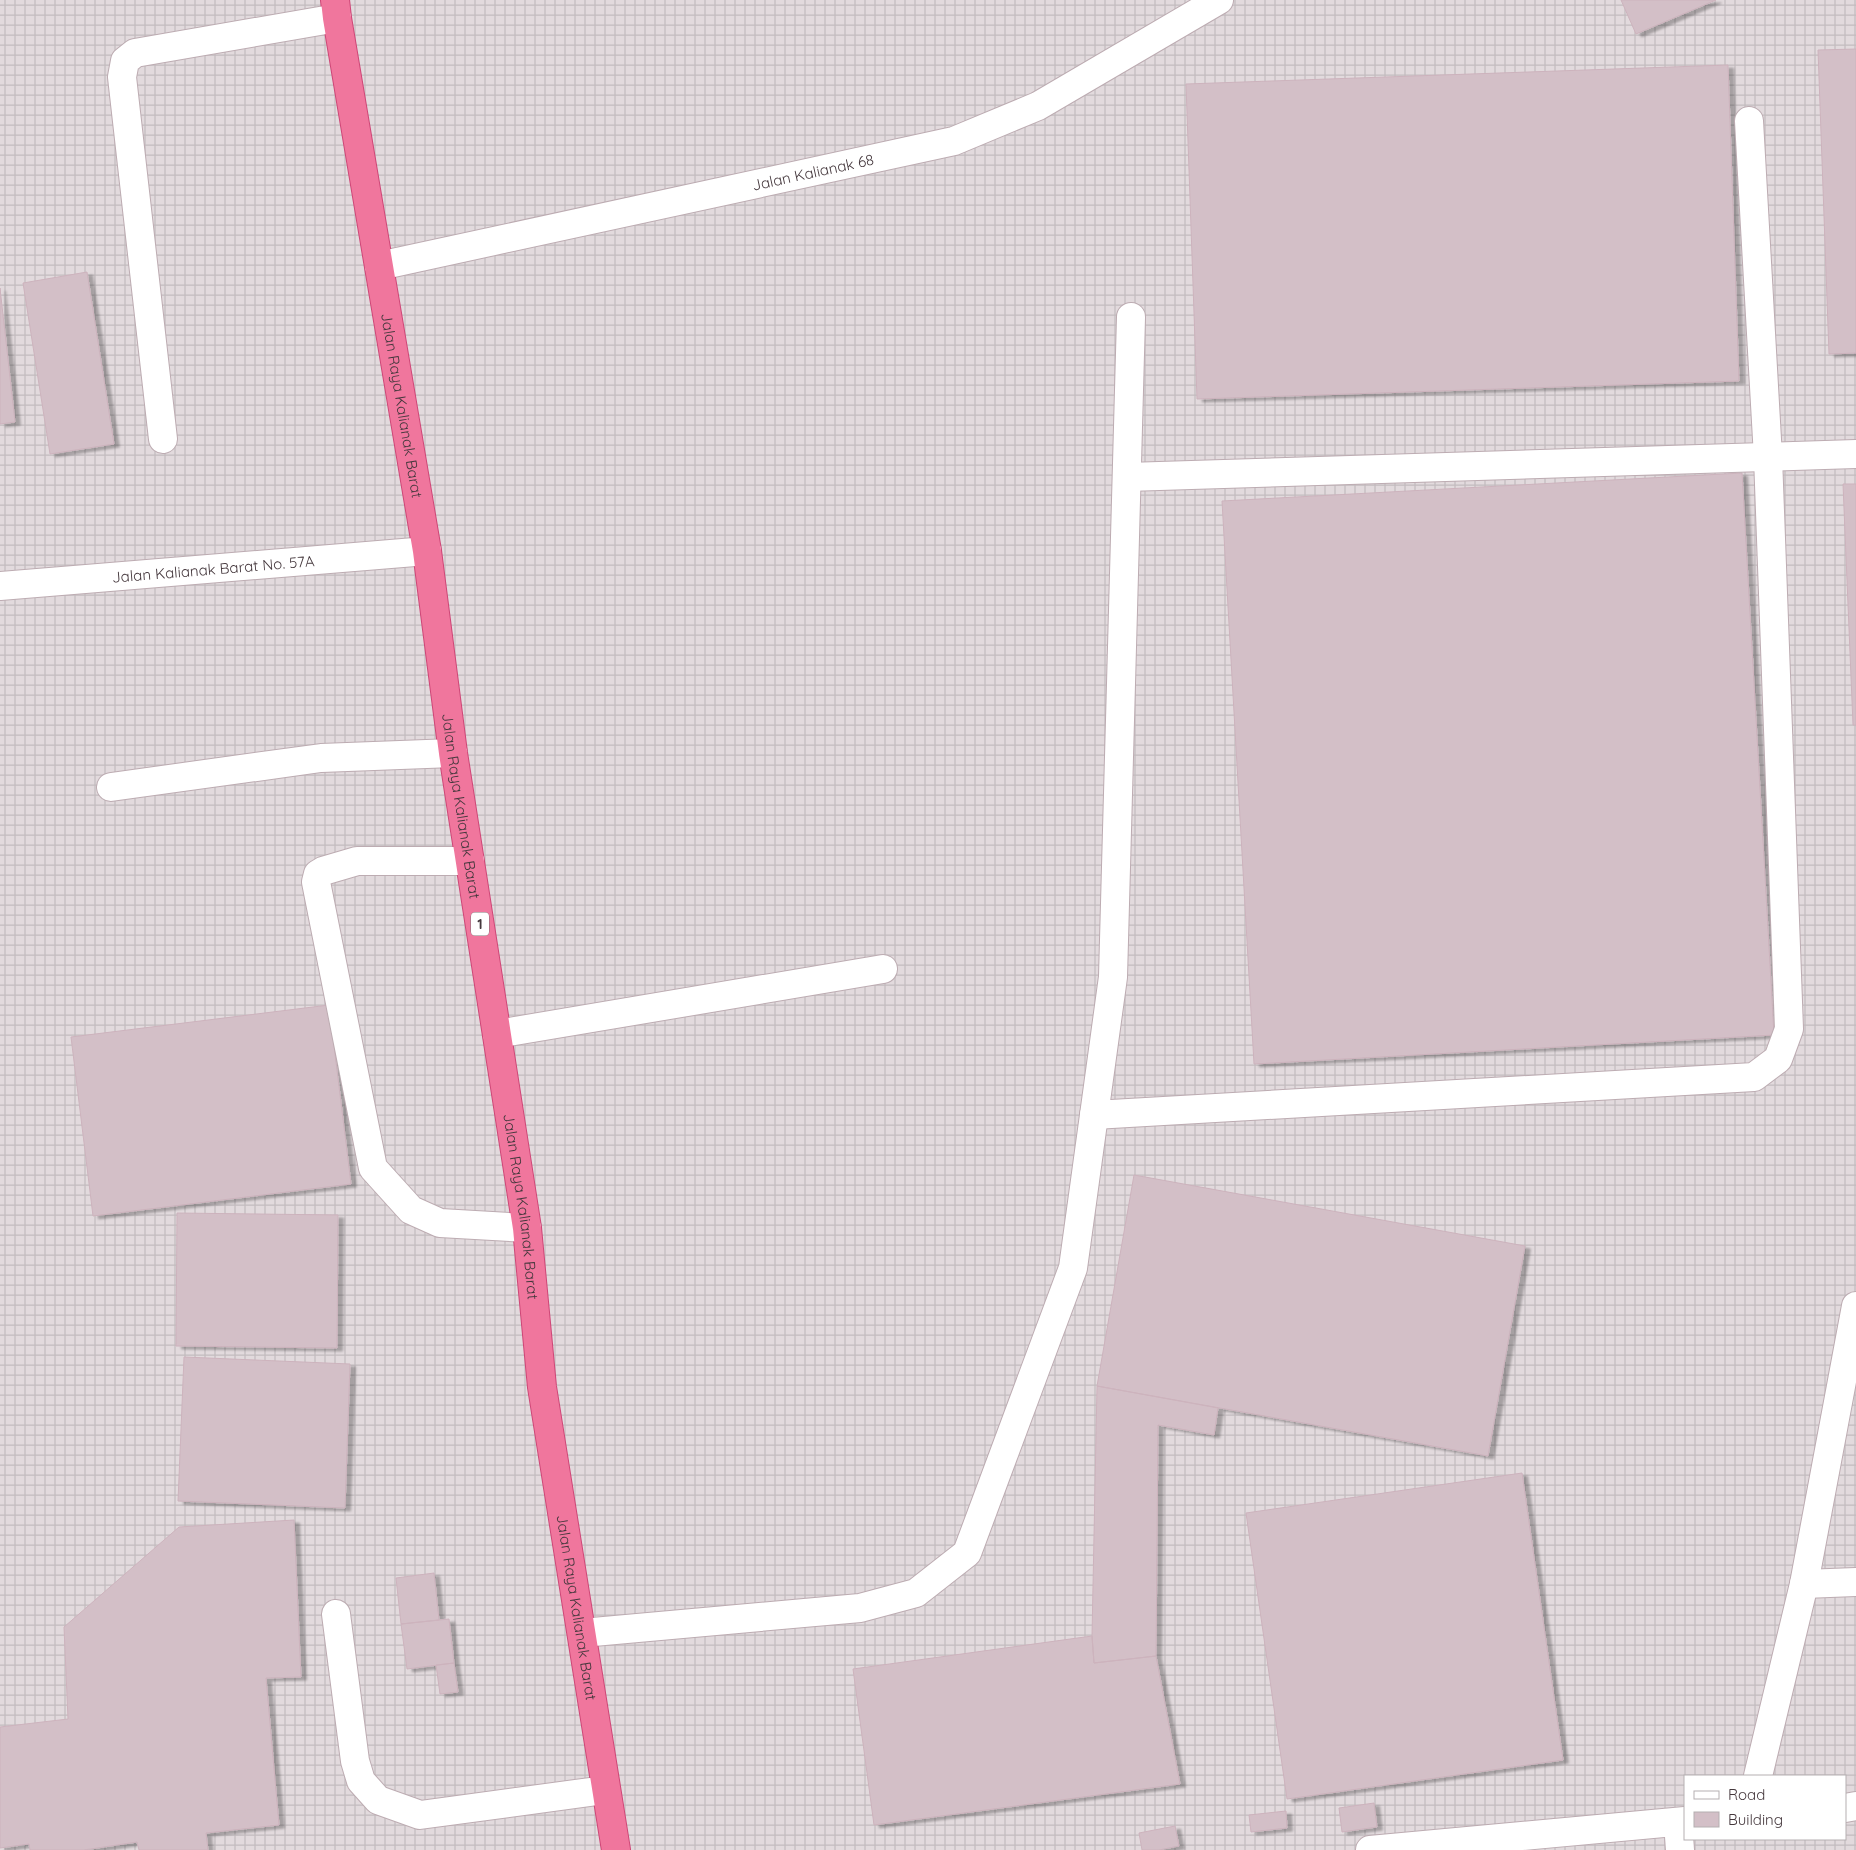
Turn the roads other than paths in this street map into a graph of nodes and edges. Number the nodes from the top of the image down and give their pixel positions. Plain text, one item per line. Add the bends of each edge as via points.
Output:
1 (1219, 0) edge
2 (336, 9) edge
3 (1749, 121) dead end
4 (379, 266) junction
5 (1131, 317) dead end
6 (163, 439) dead end
7 (1856, 454) edge
8 (1768, 457) junction
9 (1127, 477) junction
10 (427, 551) junction
11 (0, 586) edge
12 (453, 753) junction
13 (111, 787) dead end
14 (470, 861) junction
15 (883, 969) dead end
16 (498, 1034) junction
17 (1094, 1115) junction
18 (527, 1228) junction
19 (1856, 1306) edge
20 (1856, 1582) edge
21 (1804, 1584) junction
22 (336, 1614) dead end
23 (582, 1633) junction
24 (1758, 1775) edge
25 (605, 1790) junction
26 (1682, 1821) edge
27 (616, 1850) edge
28 (1370, 1850) edge
29 (1680, 1850) edge

1 - 4 lane, Jalan Kalianak 68 via 1038,106 954,141
2 - 4 highway, Jalan Raya Kalianak Barat / 1
2 - 6 lane via 135,53 125,61 122,77
3 - 8 lane
4 - 10 highway, Jalan Raya Kalianak Barat / 1
5 - 9 lane
7 - 8 lane
8 - 9 lane
8 - 17 lane via 1789,1029 1778,1059 1754,1077
9 - 17 lane via 1112,978
10 - 11 lane, Jalan Kalianak Barat No. 57A
10 - 12 highway, Jalan Raya Kalianak Barat / 1
12 - 13 lane via 321,758
12 - 14 highway, Jalan Raya Kalianak Barat / 1
14 - 16 highway, Jalan Raya Kalianak Barat / 1
14 - 18 lane via 357,861 323,871 318,874 316,882 373,1168 411,1210 440,1223
15 - 16 lane
16 - 18 highway, Jalan Raya Kalianak Barat / 1
17 - 23 lane via 1074,1268 967,1553 916,1593 860,1608
18 - 23 highway, Jalan Raya Kalianak Barat / 1 via 542,1388
19 - 21 lane
20 - 21 lane
21 - 24 lane
22 - 25 lane via 355,1761 361,1781 378,1800 420,1815
23 - 25 highway, Jalan Raya Kalianak Barat / 1
25 - 27 highway, Jalan Raya Kalianak Barat / 1
26 - 28 lane
26 - 29 lane

